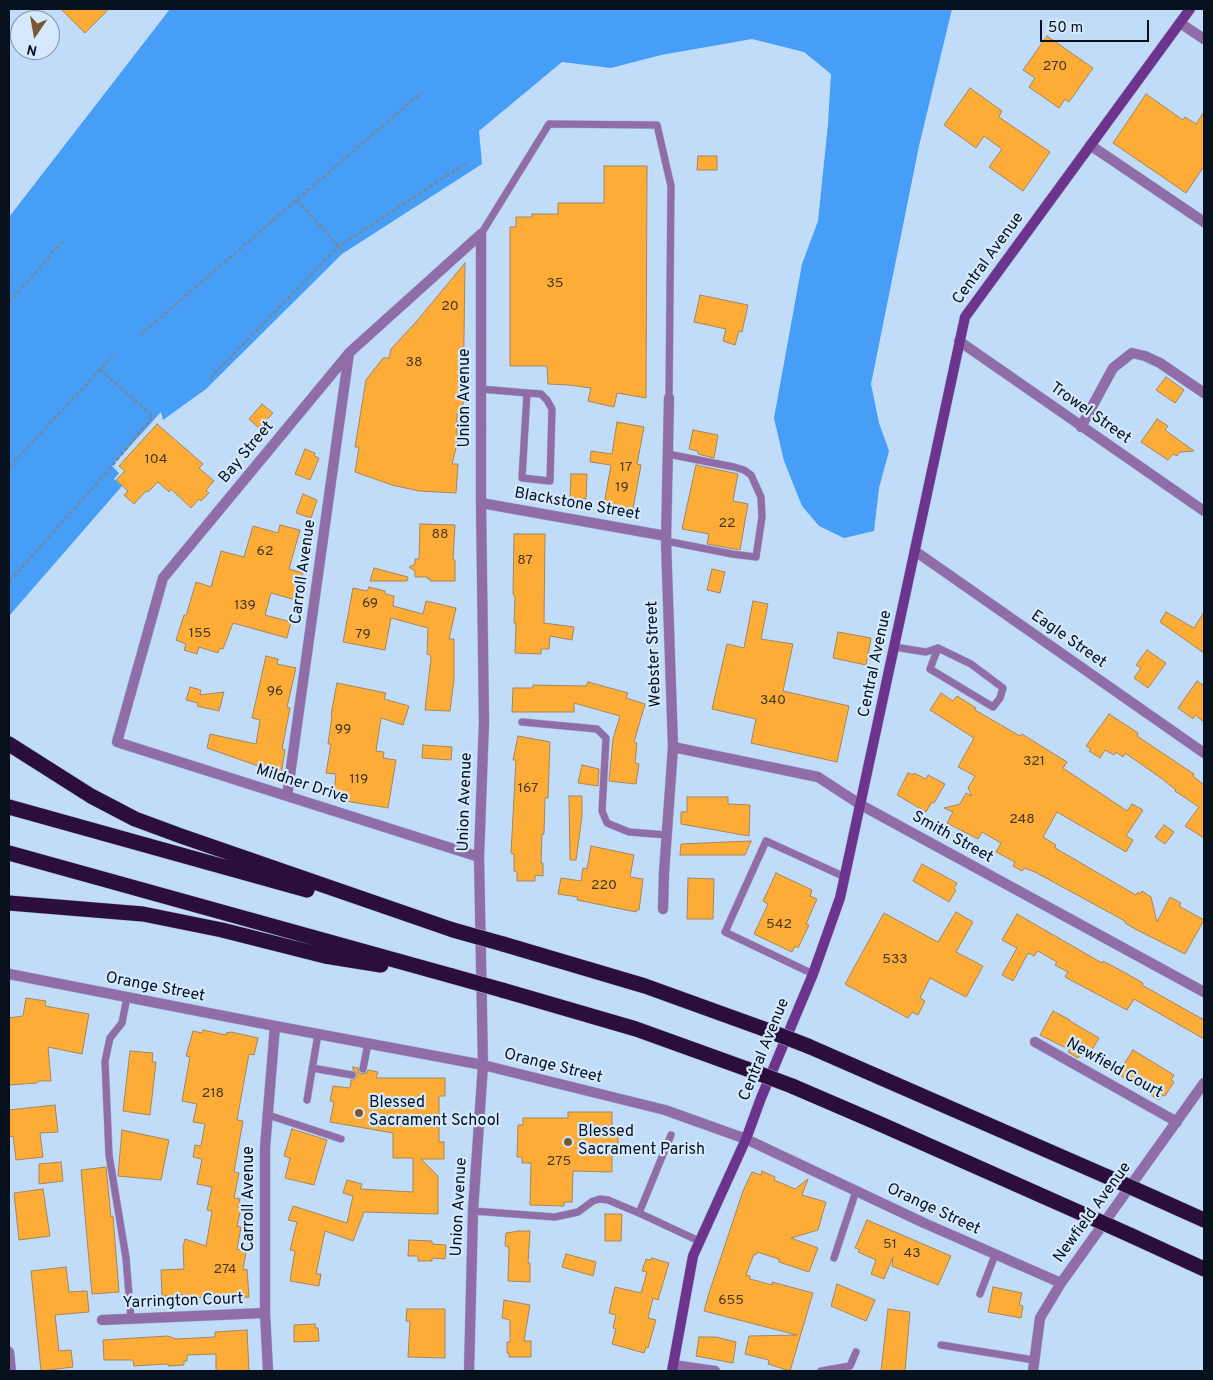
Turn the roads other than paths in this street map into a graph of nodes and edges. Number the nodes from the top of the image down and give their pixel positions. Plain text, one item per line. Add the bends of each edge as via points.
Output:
1 (1190, 9) edge
2 (1180, 23) junction
3 (1204, 39) edge
4 (1090, 145) junction
5 (1204, 222) edge
6 (481, 234) junction
7 (959, 341) junction
8 (350, 352) junction
9 (481, 390) junction
10 (1204, 392) edge
11 (527, 393) junction
12 (669, 398) joint
13 (1081, 427) junction
14 (668, 454) junction
15 (481, 502) junction
16 (1204, 512) edge
17 (666, 539) junction
18 (915, 551) junction
19 (894, 648) junction
20 (938, 648) junction
21 (522, 722) dead end
22 (116, 742) joint
23 (9, 744) edge
24 (673, 746) junction
25 (1204, 753) edge
26 (287, 796) junction
27 (861, 805) junction
28 (9, 807) edge
29 (666, 835) junction
30 (9, 852) edge
31 (479, 857) junction
32 (845, 877) junction
33 (9, 903) edge
34 (663, 909) dead end
35 (452, 930) junction
36 (9, 974) edge
37 (813, 974) junction
38 (452, 976) junction
39 (1204, 992) edge
40 (127, 997) junction
41 (275, 1026) junction
42 (318, 1034) junction
43 (1035, 1042) dead end
44 (368, 1043) junction
45 (483, 1064) junction
46 (312, 1068) junction
47 (363, 1069) dead end
48 (352, 1075) dead end
49 (1204, 1083) edge
50 (307, 1100) dead end
51 (268, 1115) junction
52 (1177, 1122) junction
53 (671, 1135) dead end
54 (746, 1138) junction
55 (340, 1139) dead end
56 (856, 1191) junction
57 (473, 1211) junction
58 (639, 1213) junction
59 (1200, 1218) edge
60 (699, 1241) junction
61 (995, 1255) junction
62 (834, 1258) dead end
63 (1204, 1269) edge
64 (1061, 1283) junction
65 (980, 1294) dead end
66 (265, 1313) junction
67 (131, 1319) junction
68 (102, 1320) dead end
69 (940, 1345) dead end
70 (9, 1352) edge
71 (856, 1352) dead end
72 (1034, 1360) junction
73 (672, 1368) edge
74 (11, 1371) edge
75 (268, 1371) edge
76 (469, 1371) edge
77 (715, 1371) edge
78 (821, 1371) edge
79 (1032, 1371) edge

1 - 2 street, Central Avenue
2 - 3 street
2 - 4 street, Central Avenue
4 - 5 street
4 - 7 street, Central Avenue via 965,317
6 - 8 street, Bay Street
6 - 9 street, Union Avenue
6 - 12 lane via 550,124 657,125 671,186
7 - 13 street, Trowel Street
7 - 18 street, Central Avenue
8 - 22 street, Bay Street via 163,578
8 - 26 street, Carroll Avenue
9 - 11 lane
9 - 15 street, Union Avenue
10 - 13 street via 1160,363 1132,353 1113,368
11 - 11 lane via 522,478 550,481 552,409 541,394
12 - 14 street, Webster Street
13 - 16 street, Trowel Street
14 - 17 street, Webster Street
14 - 17 lane via 744,470 751,475 761,497 762,517 756,556
15 - 17 street, Blackstone Street
15 - 31 street, Union Avenue via 484,722
17 - 24 street, Webster Street
18 - 19 street, Central Avenue
18 - 25 street, Eagle Street
19 - 20 lane via 926,652
19 - 27 street, Central Avenue
20 - 20 lane via 971,664 1003,688 993,707 930,669
21 - 29 lane via 597,729 606,738 602,811 607,823 629,832
22 - 26 street, Mildner Drive
23 - 35 highway via 92,796 143,822
24 - 27 street, Smith Street via 818,777
24 - 29 street, Webster Street
26 - 31 street, Mildner Drive
27 - 32 street, Central Avenue
27 - 39 street, Smith Street
28 - 35 highway
29 - 34 street, Webster Street
30 - 38 highway
31 - 45 street, Union Avenue
32 - 37 street, Central Avenue
32 - 37 lane via 766,840 725,932
33 - 38 highway via 143,914 325,956
35 - 59 highway, bridge via 645,986 764,1028
36 - 40 street, Orange Street
37 - 54 street, Central Avenue
38 - 63 highway, bridge via 636,1030 792,1086
40 - 41 street, Orange Street
40 - 67 lane via 122,1023 110,1038 104,1060 109,1156 126,1258
41 - 42 street, Orange Street
41 - 51 street, Carroll Avenue
42 - 44 street, Orange Street
42 - 46 lane
43 - 52 street, Newfield Court
44 - 45 street, Orange Street
44 - 47 lane
45 - 54 street, Orange Street via 665,1110
45 - 57 street, Union Avenue
46 - 48 lane
46 - 50 lane
49 - 52 street, Newfield Avenue
51 - 55 lane
51 - 66 street, Carroll Avenue
52 - 64 street, Newfield Avenue
53 - 58 lane
54 - 56 street, Orange Street
54 - 60 street, Central Avenue
56 - 61 street, Orange Street
56 - 62 lane
57 - 58 lane via 555,1217 578,1212 600,1199
57 - 76 street, Union Avenue
58 - 60 lane
60 - 73 street, Central Avenue via 693,1256
61 - 64 street, Orange Street
61 - 65 lane
64 - 72 street, Newfield Avenue via 1040,1318
66 - 67 street, Yarrington Court
66 - 75 street, Carroll Avenue
67 - 68 street, Yarrington Court
69 - 72 lane
70 - 74 street
71 - 78 lane via 850,1366
72 - 79 street, Newfield Avenue
73 - 77 street

